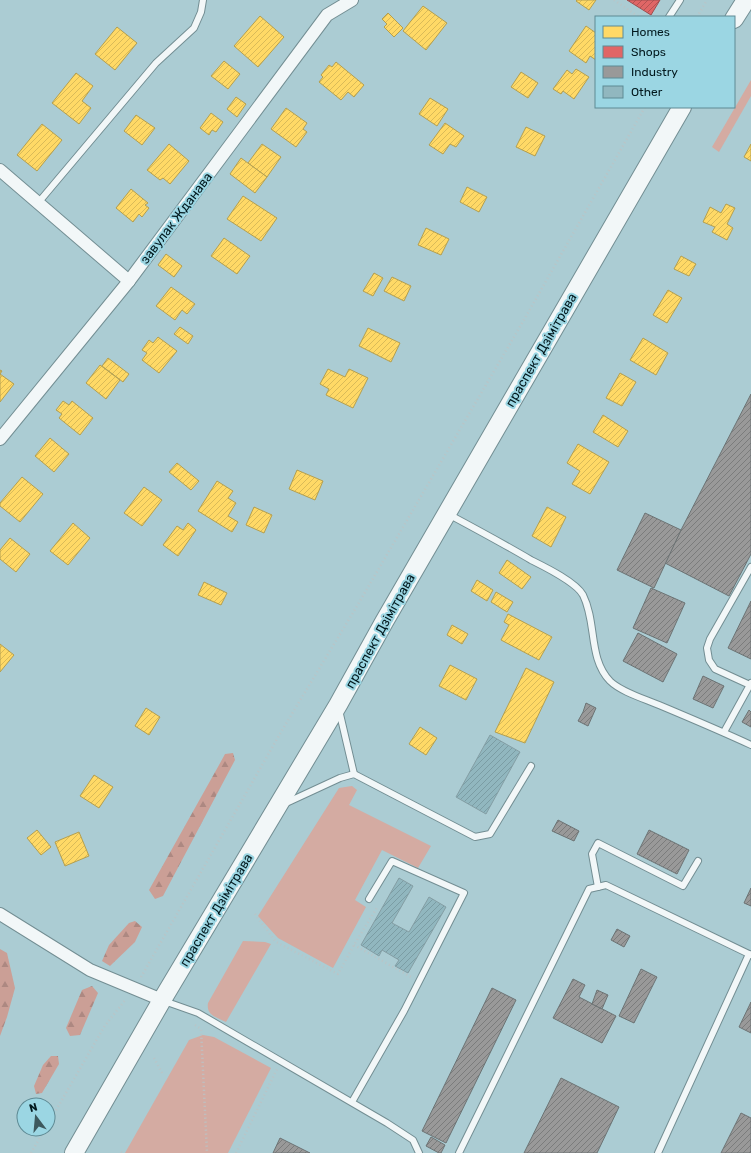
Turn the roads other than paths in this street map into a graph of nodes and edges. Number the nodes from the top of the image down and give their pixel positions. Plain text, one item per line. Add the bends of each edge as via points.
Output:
1 (203, 0) edge
2 (352, 0) edge
3 (680, 0) edge
4 (746, 0) edge
5 (670, 16) edge
6 (735, 18) edge
7 (681, 108) edge
8 (0, 170) edge
9 (38, 203) junction
10 (129, 281) junction
11 (0, 438) edge
12 (447, 514) junction
13 (751, 567) edge
14 (750, 683) edge
15 (338, 705) junction
16 (724, 732) junction
17 (751, 745) edge
18 (531, 766) dead end
19 (354, 774) junction
20 (277, 807) junction
21 (698, 861) dead end
22 (598, 887) junction
23 (369, 899) road end
24 (0, 914) edge
25 (750, 954) edge
26 (162, 1000) junction
27 (352, 1102) junction
28 (74, 1153) edge
29 (418, 1153) edge
30 (459, 1153) edge
31 (658, 1153) edge

1 - 9 lane via 194,28 156,63
2 - 10 street, завулак Жданава via 327,15
3 - 5 lane
4 - 6 main road
7 - 12 main road, праспект Дзімітрава
8 - 9 street
9 - 10 street
10 - 11 street, завулак Жданава
12 - 15 main road, праспект Дзімітрава
12 - 16 lane via 569,581 582,593 588,608 594,650 602,670 611,682 626,692
13 - 14 lane via 707,648 709,660 715,668
14 - 16 lane
15 - 19 lane
15 - 20 main road, праспект Дзімітрава
16 - 17 lane
18 - 19 lane via 490,834 475,836
19 - 20 lane
20 - 26 main road, праспект Дзімітрава
21 - 22 lane via 684,886 598,842 592,854
22 - 25 lane via 606,885
22 - 30 lane via 589,889
23 - 27 lane via 392,860 464,893 404,1011
24 - 26 street via 90,970
25 - 31 lane
26 - 27 lane via 198,1013
26 - 28 main road, праспект Дзімітрава
27 - 29 lane via 413,1140

